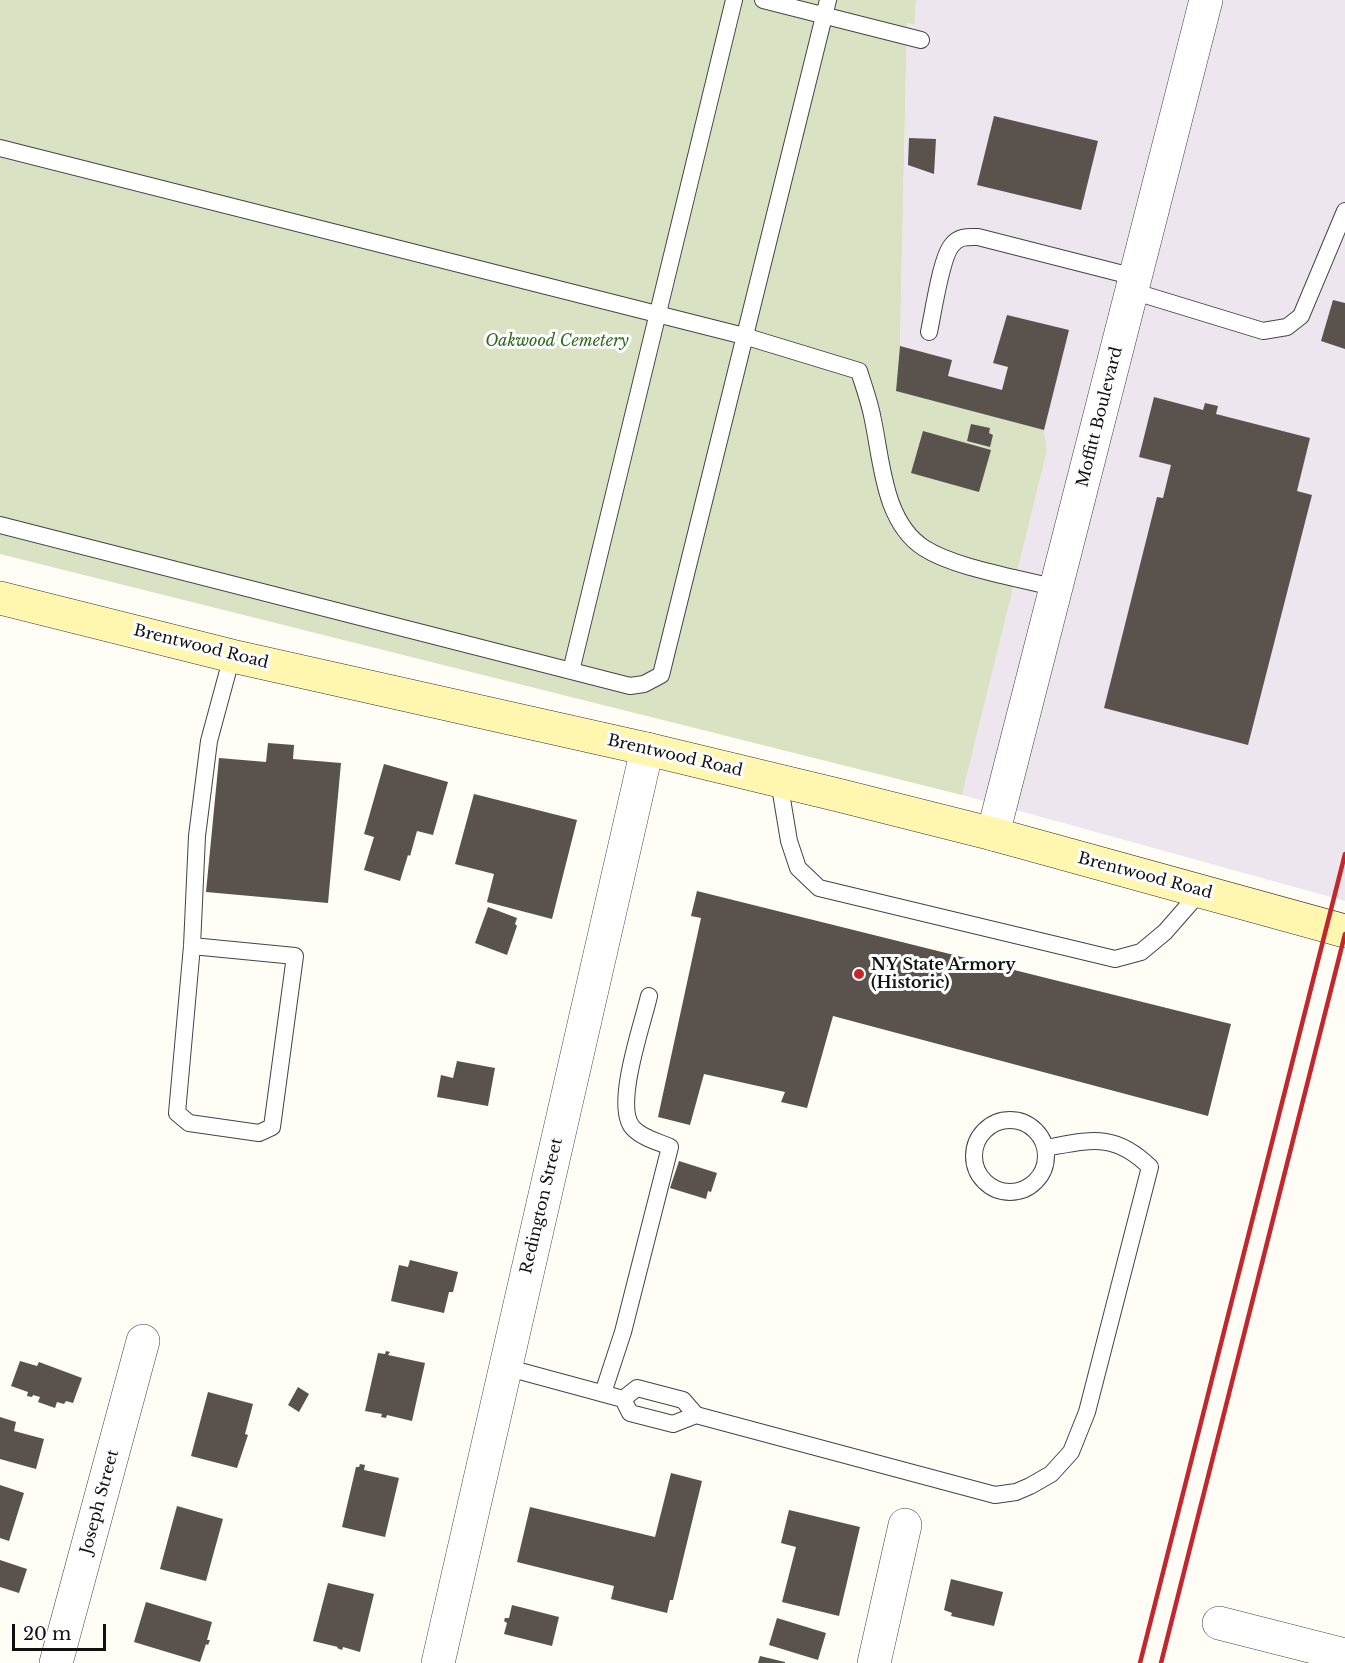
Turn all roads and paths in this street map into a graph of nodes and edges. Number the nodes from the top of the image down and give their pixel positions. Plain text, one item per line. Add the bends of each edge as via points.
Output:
1 (734, 0) edge
2 (763, 0) edge
3 (1206, 0) edge
4 (826, 8) edge
5 (921, 40) dead end
6 (0, 148) edge
7 (1345, 211) edge
8 (1134, 284) junction
9 (657, 314) junction
10 (929, 332) dead end
11 (744, 336) junction
12 (0, 525) edge
13 (1056, 588) junction
14 (0, 598) edge
15 (232, 656) junction
16 (571, 671) junction
17 (647, 749) junction
18 (779, 781) junction
19 (993, 834) junction
20 (1200, 892) junction
21 (1345, 931) edge
22 (192, 946) junction
23 (649, 996) dead end
24 (1046, 1148) junction
25 (143, 1341) dead end
26 (505, 1367) junction
27 (603, 1394) junction
28 (624, 1399) junction
29 (696, 1415) junction
30 (905, 1525) dead end
31 (1219, 1623) dead end
32 (1345, 1655) edge
33 (56, 1663) edge
34 (438, 1663) edge
35 (874, 1663) edge

1 - 9 lane
2 - 4 lane
3 - 8 street, Moffitt Boulevard
4 - 5 lane
4 - 11 lane
6 - 9 lane
7 - 8 lane via 1301,316 1287,327 1263,331
8 - 10 lane via 978,237 962,237 951,246 945,260
8 - 13 street, Moffitt Boulevard
9 - 11 lane
9 - 16 lane
11 - 13 lane via 859,371 892,509 914,540 953,561
11 - 16 lane via 661,675 630,686
12 - 16 lane
13 - 19 street, Moffitt Boulevard
14 - 15 street, Brentwood Road
15 - 17 street, Brentwood Road
15 - 22 lane via 209,741 197,836
17 - 18 street, Brentwood Road
17 - 26 street, Redington Street
18 - 19 street, Brentwood Road
18 - 20 lane via 789,841 798,867 819,888 1115,959 1141,952 1165,932
19 - 20 street, Brentwood Road
20 - 21 street, Brentwood Road
22 - 22 lane via 177,1113 189,1123 259,1133 272,1127 295,956
23 - 27 lane via 627,1081 626,1116 632,1128 670,1147
24 - 24 lane via 1033,1128 1022,1122 999,1122 981,1136 976,1146 977,1169 991,1187 1014,1192 1026,1189 1043,1172
24 - 29 lane via 1086,1140 1110,1141 1150,1167 1087,1412 1071,1452 1051,1474 1016,1492 994,1495
25 - 33 street, Joseph Street
26 - 27 lane
26 - 34 street, Redington Street
27 - 28 lane
28 - 29 lane via 637,1388 682,1400
28 - 29 lane via 630,1413 673,1424
30 - 35 street
31 - 32 street

